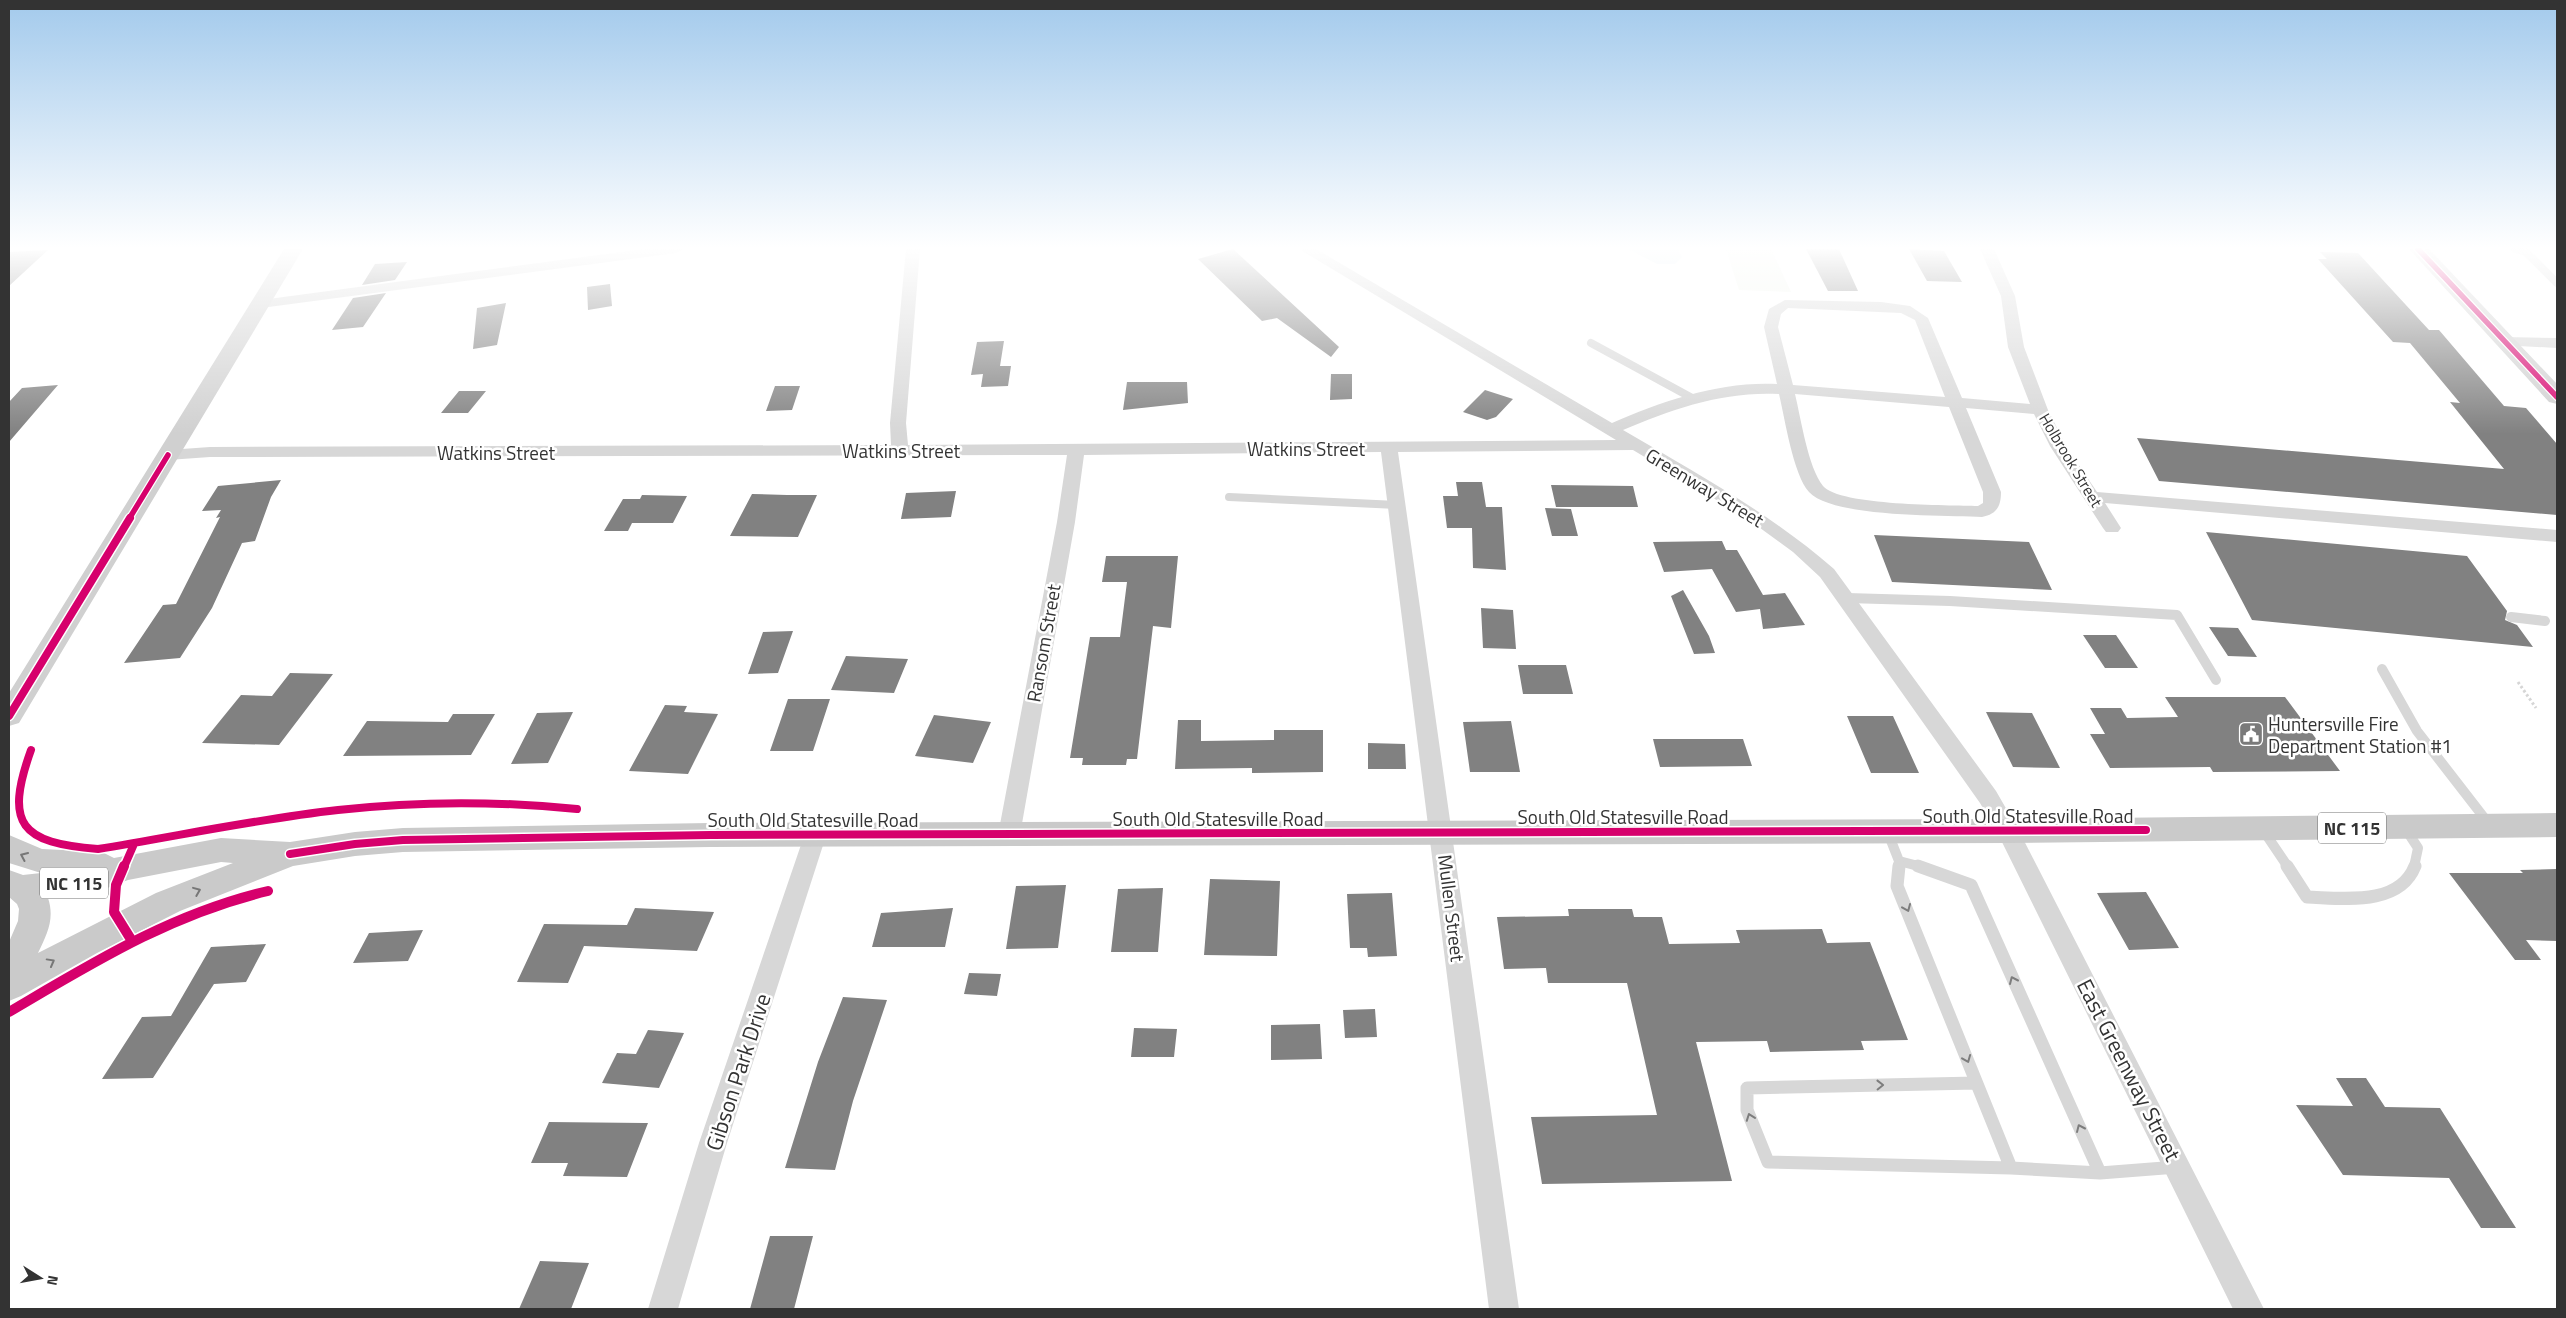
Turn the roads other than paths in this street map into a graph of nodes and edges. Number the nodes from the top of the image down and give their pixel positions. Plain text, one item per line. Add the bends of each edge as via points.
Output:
1 (257, 311) edge
2 (908, 311) edge
3 (1409, 311) edge
4 (1776, 311) edge
5 (1908, 311) edge
6 (2010, 311) edge
7 (2475, 311) edge
8 (2504, 342) junction
9 (1591, 343) dead end
10 (2557, 343) edge
11 (1785, 389) junction
12 (2557, 397) edge
13 (1694, 399) junction
14 (1954, 402) junction
15 (2040, 410) junction
16 (1610, 430) junction
17 (1635, 445) junction
18 (1389, 448) junction
19 (900, 450) junction
20 (1076, 450) junction
21 (168, 455) junction
22 (1229, 497) dead end
23 (2092, 497) junction
24 (1397, 505) junction
25 (2112, 528) dead end
26 (2557, 536) edge
27 (1847, 598) junction
28 (2512, 617) dead end
29 (2545, 621) dead end
30 (2382, 669) dead end
31 (2216, 680) dead end
32 (9, 716) edge
33 (2490, 825) junction
34 (2557, 825) edge
35 (2404, 826) junction
36 (2262, 829) junction
37 (2008, 831) junction
38 (1888, 832) junction
39 (1442, 833) junction
40 (1009, 835) junction
41 (815, 836) junction
42 (9, 847) edge
43 (290, 854) junction
44 (1898, 862) junction
45 (123, 868) junction
46 (15, 885) edge
47 (9, 967) edge
48 (9, 986) edge
49 (1976, 1083) junction
50 (2178, 1167) junction
51 (2011, 1168) junction
52 (2100, 1173) junction
53 (663, 1309) edge
54 (1504, 1309) edge
55 (2249, 1309) edge

1 - 21 main road
2 - 19 street via 898,423
3 - 16 street, Greenway Street
4 - 11 street via 1771,327
5 - 14 street via 1921,318
6 - 15 street, Holbrook Street via 2016,347
7 - 8 main road
8 - 10 street
8 - 12 main road
9 - 13 lane
11 - 13 street via 1736,391
11 - 14 street
11 - 14 street via 1802,458 1816,490 1828,498 1854,504 1982,512 1992,505 1992,492
13 - 16 street via 1662,407
14 - 15 street
15 - 23 street, Holbrook Street via 2058,446
16 - 17 street, Greenway Street
17 - 18 street, Watkins Street
17 - 27 street, Greenway Street via 1751,513 1782,535 1827,573
18 - 20 street, Watkins Street
18 - 24 street, Mullen Street
19 - 20 street, Watkins Street
19 - 21 street, Watkins Street via 210,452
20 - 40 street, Ransom Street
21 - 32 main road
22 - 24 lane
23 - 25 street, Holbrook Street
23 - 26 street
24 - 39 street, Mullen Street
27 - 31 lane via 2177,615
27 - 37 street, Greenway Street via 1988,797
28 - 29 lane
30 - 33 lane via 2391,691 2416,732
33 - 34 main road, South Old Statesville Road / NC 115
33 - 35 main road, South Old Statesville Road / NC 115
35 - 36 main road, South Old Statesville Road / NC 115
35 - 36 lane via 2418,848 2413,871 2398,887 2380,897 2307,897
36 - 37 main road, South Old Statesville Road / NC 115
37 - 38 main road, South Old Statesville Road / NC 115
37 - 50 street, East Greenway Street
38 - 39 main road, South Old Statesville Road / NC 115
38 - 44 lane
39 - 40 main road, South Old Statesville Road / NC 115
39 - 54 street, Mullen Street
40 - 41 main road, South Old Statesville Road / NC 115
41 - 43 main road, South Old Statesville Road / NC 115 via 403,840
41 - 53 street, Gibson Park Drive via 713,1143
45 -> 42 main road via 38,862
43 - 45 main road, South Old Statesville Road / NC 115 via 222,850
48 -> 43 main road, South Old Statesville Road / NC 115 via 85,943 168,902
44 -> 49 lane via 1897,886
52 -> 44 lane via 1971,885 1932,870
45 - 46 main road, South Old Statesville Road / NC 115 via 92,881
46 - 47 main road via 34,900 36,915 25,947
49 - 51 lane
51 -> 49 lane via 1768,1162 1747,1110 1747,1088
50 - 52 lane
50 - 55 street, East Greenway Street
51 - 52 lane

